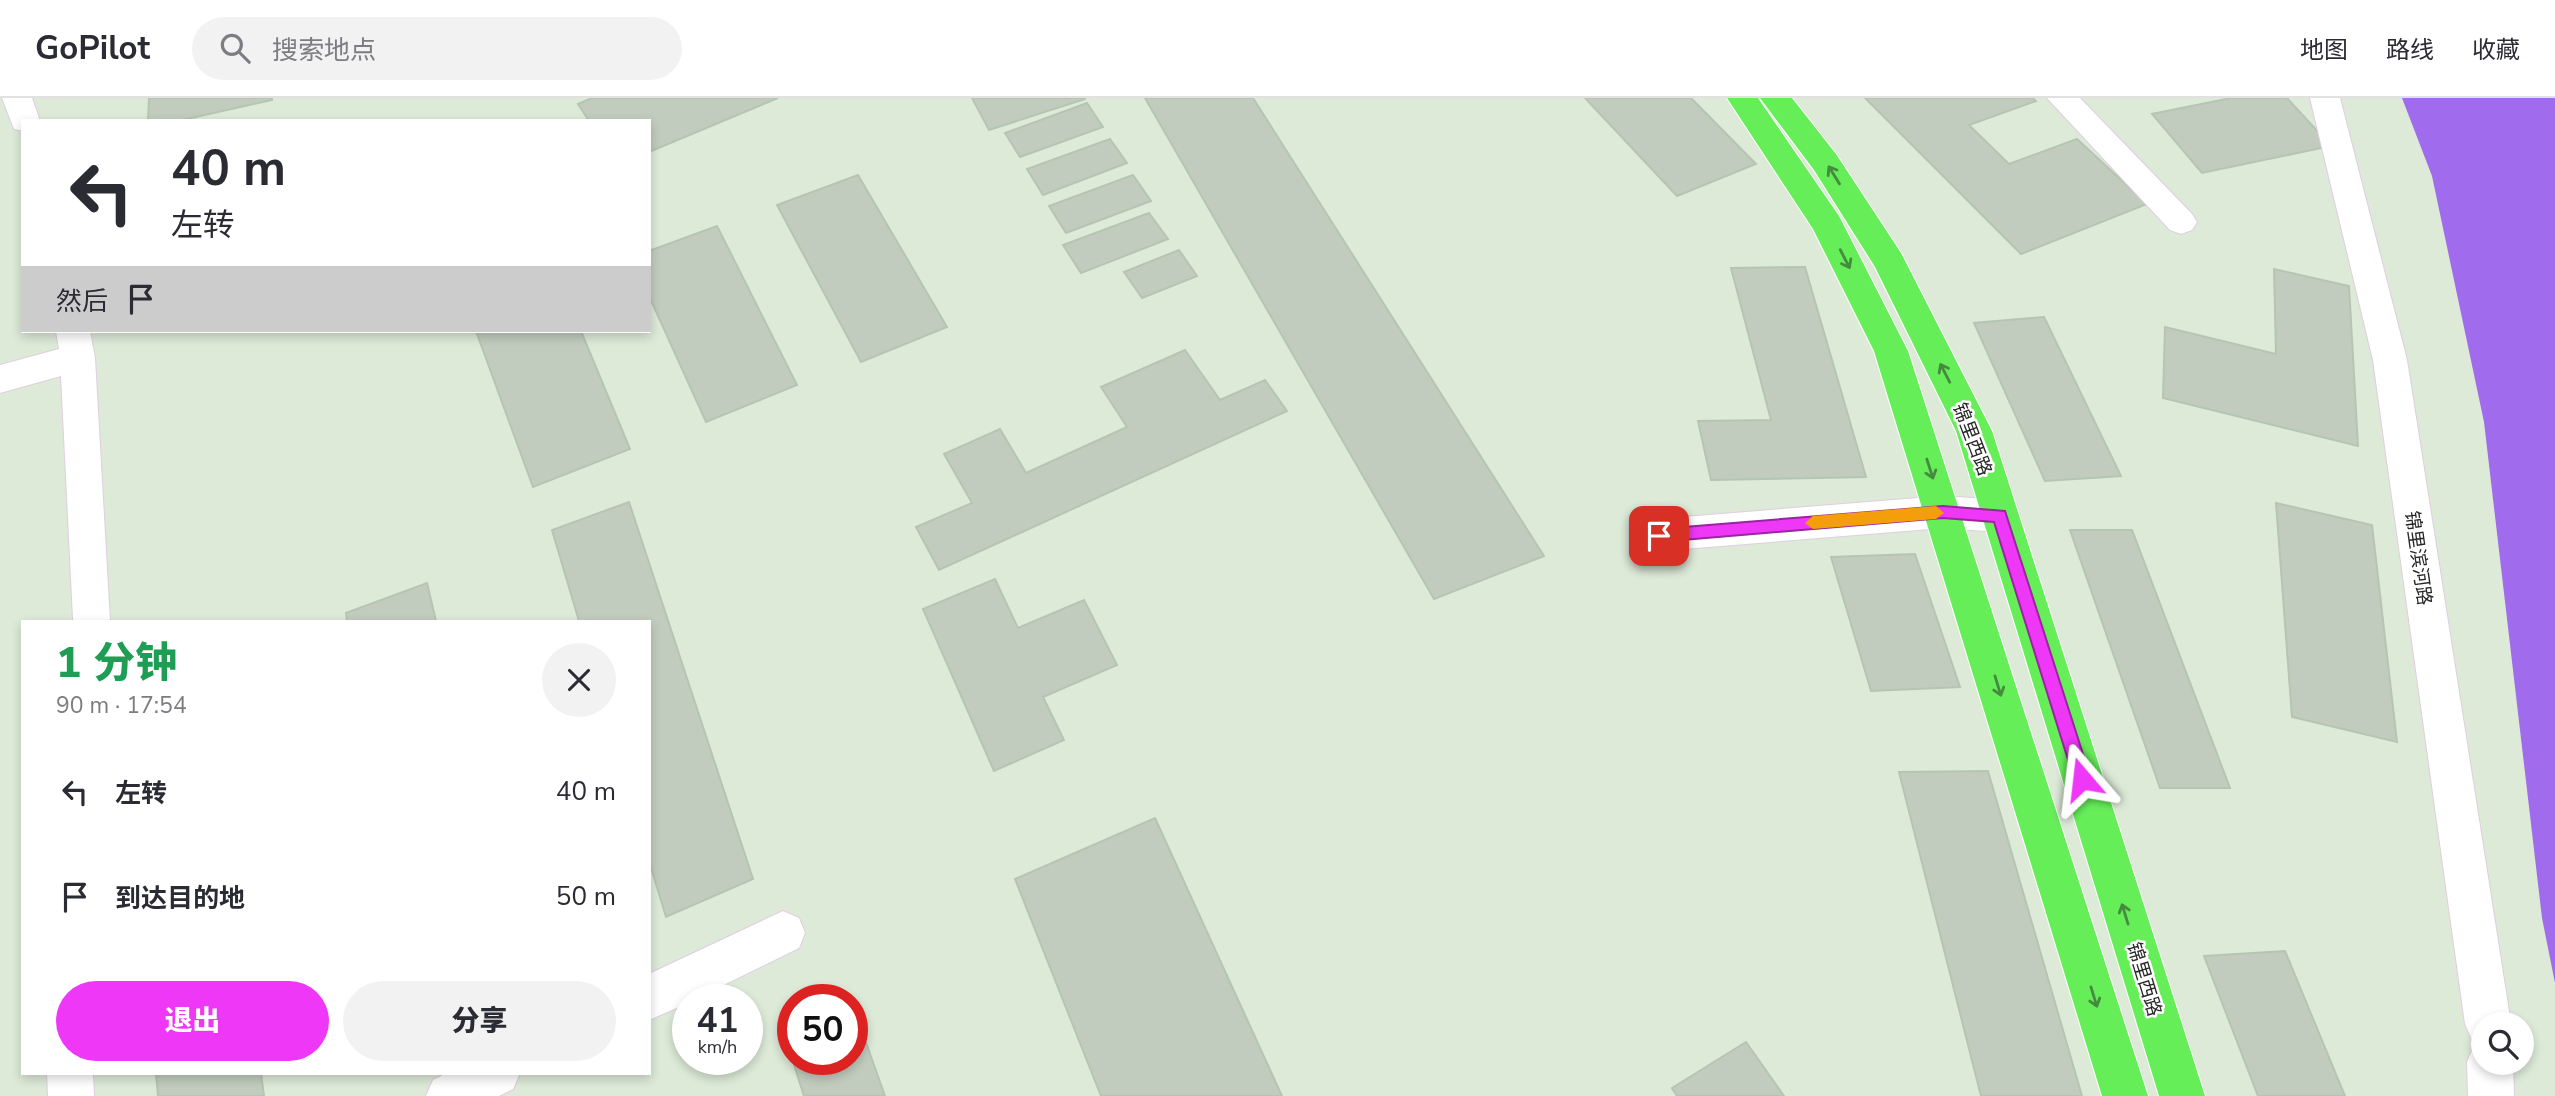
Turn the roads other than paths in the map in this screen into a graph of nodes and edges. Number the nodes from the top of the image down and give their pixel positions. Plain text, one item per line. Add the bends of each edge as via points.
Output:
1 (17, 98) edge
2 (1742, 98) edge
3 (1775, 98) edge
4 (2062, 98) edge
5 (2325, 98) edge
6 (24, 119) edge
7 (2181, 222) dead end
8 (75, 345) edge
9 (0, 379) edge
10 (1943, 512) junction
11 (2000, 516) junction
12 (1659, 536) dead end
13 (92, 619) dead end
14 (783, 933) dead end
15 (651, 997) edge
16 (2486, 1012) edge
17 (71, 1075) edge
18 (493, 1075) edge
19 (2490, 1075) edge
20 (71, 1096) edge
21 (449, 1096) edge
22 (2125, 1096) edge
23 (2182, 1096) edge
24 (2491, 1096) edge

1 - 6 street
2 -> 10 main road via 1827,224 1891,351
11 -> 3 main road, 锦里西路 via 1974,431 1889,262 1825,162
4 - 7 street
5 - 16 street, 锦里滨河路 via 2390,360
8 - 9 street
8 - 13 street
10 - 11 street
10 - 12 street
10 -> 22 main road
23 -> 11 main road, 锦里西路
14 - 15 street
17 - 20 street
18 - 21 street
19 - 24 street

